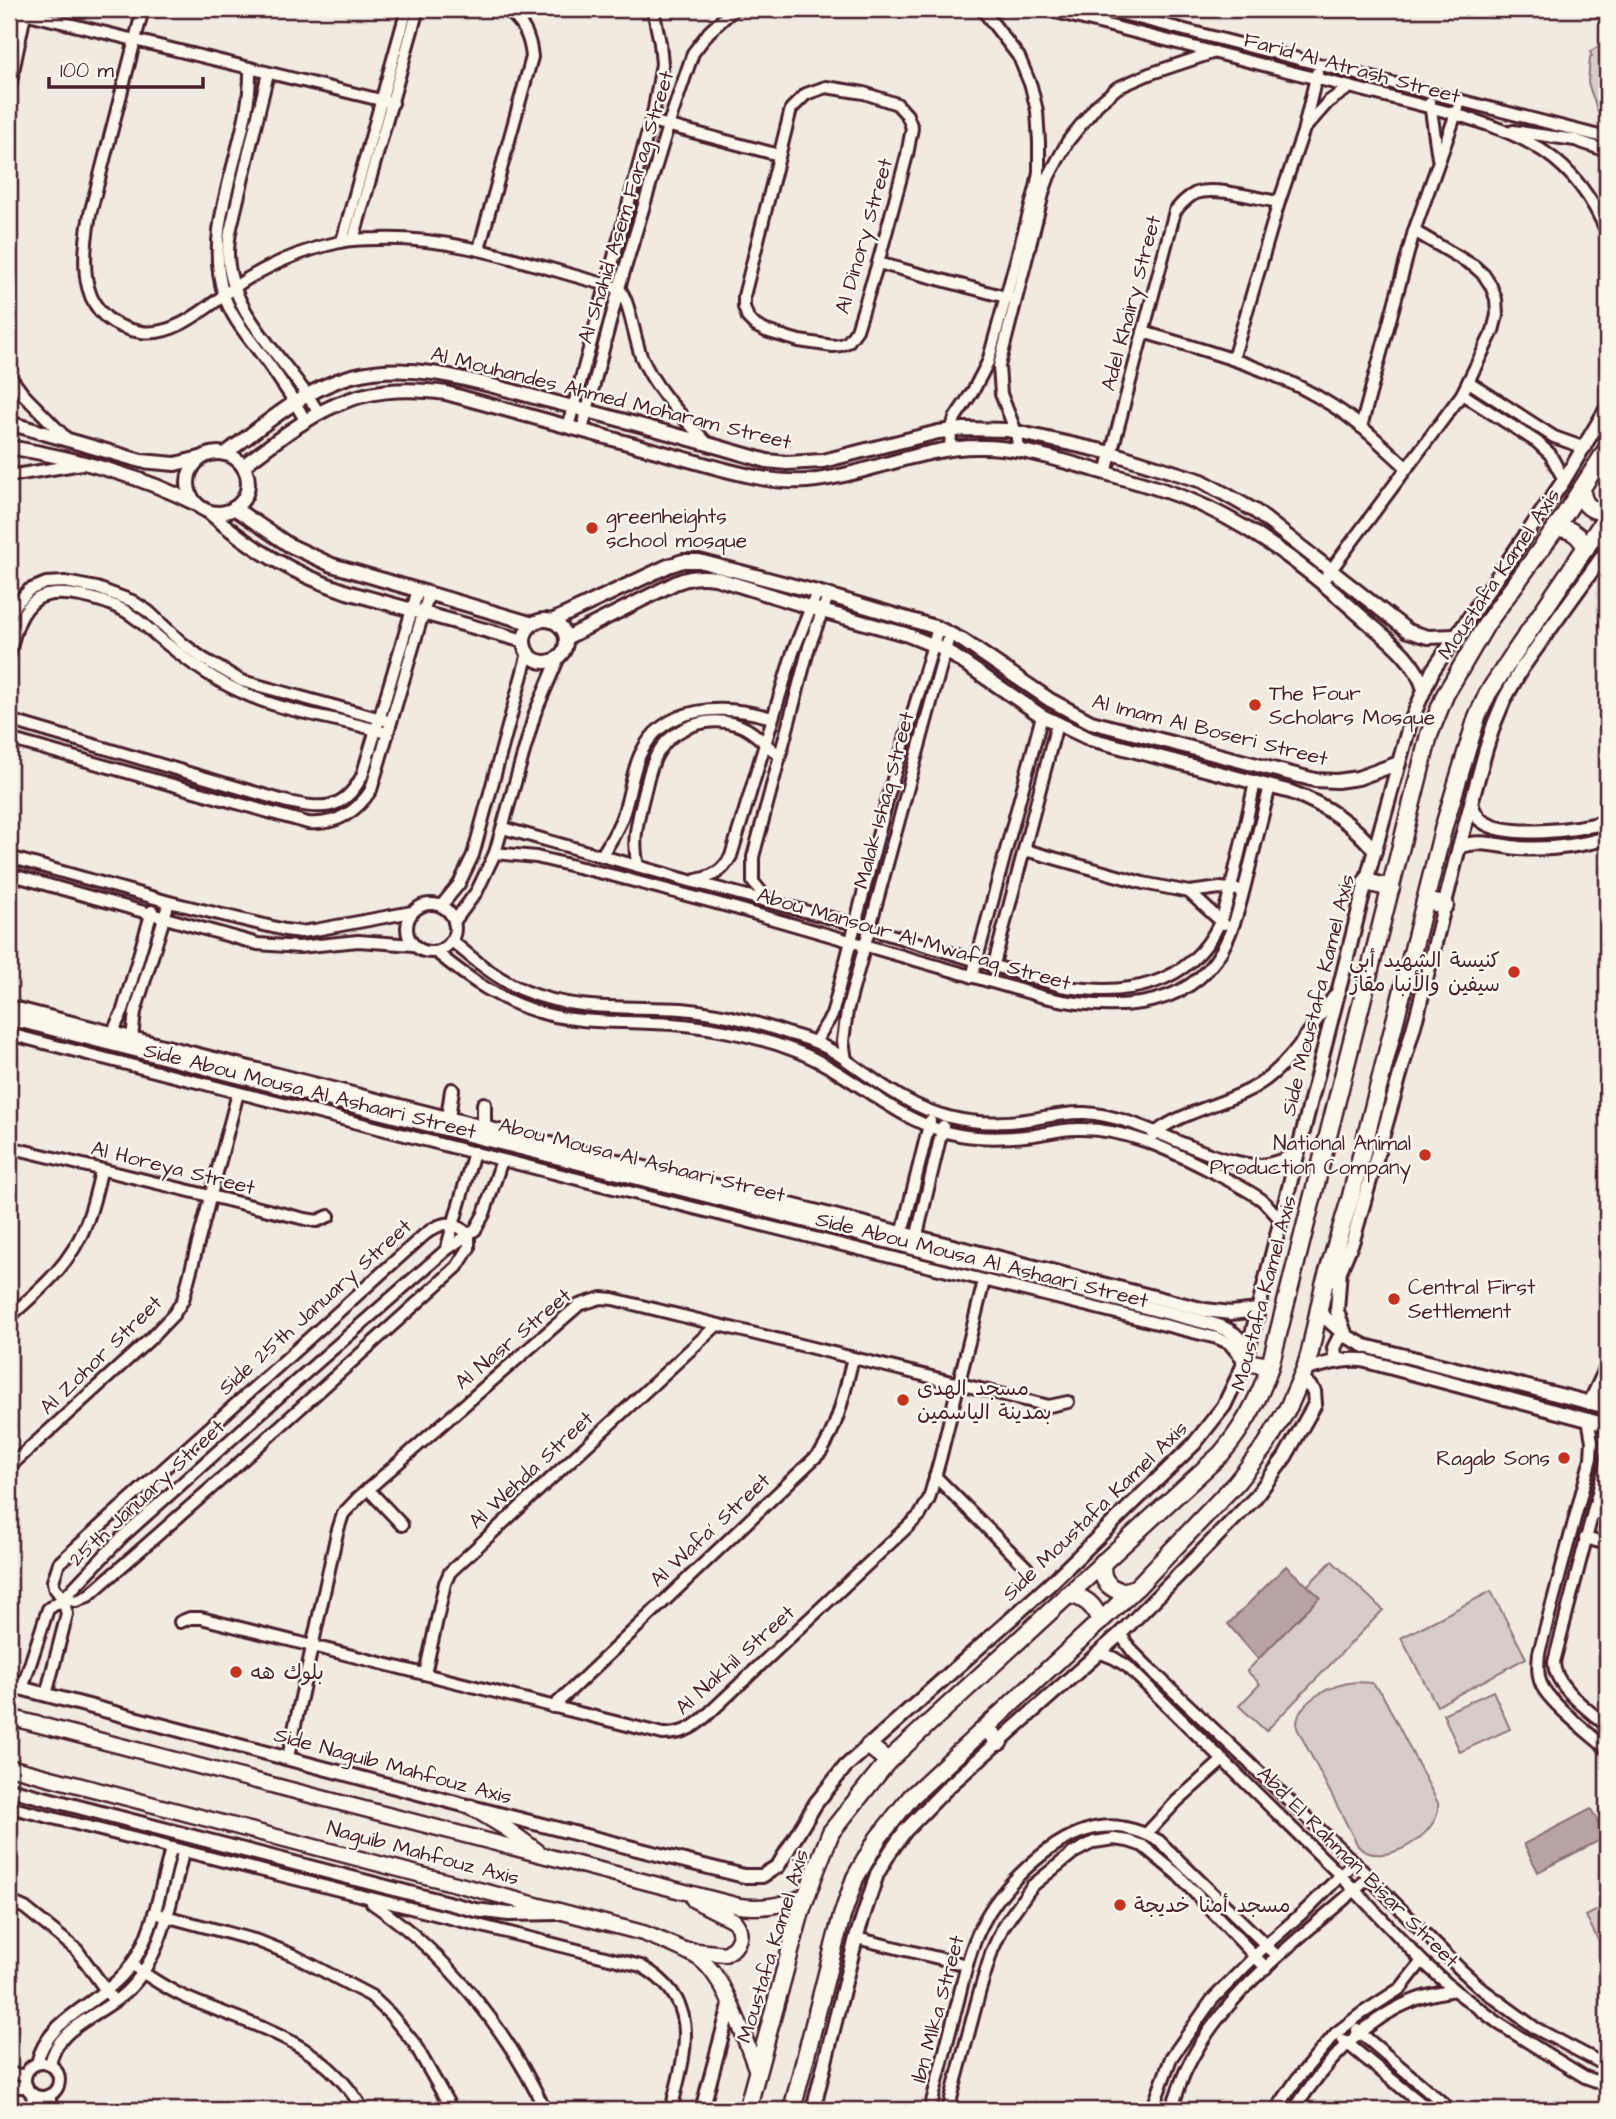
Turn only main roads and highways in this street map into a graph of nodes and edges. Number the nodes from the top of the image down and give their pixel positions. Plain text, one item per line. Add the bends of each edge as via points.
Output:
1 (1607, 449) edge
2 (1582, 489) junction
3 (1607, 510) edge
4 (1607, 516) edge
5 (1556, 528) junction
6 (1586, 548) junction
7 (1366, 882) road end
8 (1391, 888) junction
9 (1426, 901) junction
10 (1445, 905) road end
11 (1245, 1362) road end
12 (1270, 1366) junction
13 (1103, 1562) junction
14 (1137, 1587) junction
15 (1067, 1595) junction
16 (1100, 1622) junction
17 (9, 1717) edge
18 (986, 1728) junction
19 (999, 1742) road end
20 (869, 1746) road end
21 (888, 1761) junction
22 (9, 1767) edge
23 (471, 1807) road end
24 (540, 1854) junction
25 (675, 1889) junction
26 (807, 1895) junction
27 (683, 1950) junction
28 (757, 2071) junction
29 (747, 2110) edge
30 (792, 2110) edge

1 - 2 main road, Moustafa Kamel Axis
2 - 3 main road via 1588,506
2 - 5 main road, Moustafa Kamel Axis
4 - 6 main road
5 - 6 main road via 1575,533
5 - 8 main road, Moustafa Kamel Axis via 1487,623 1445,695 1429,735
6 - 9 main road via 1476,717
7 - 8 main road
8 - 12 main road, Moustafa Kamel Axis
9 - 10 main road
9 - 14 main road via 1303,1373 1282,1418 1252,1463
11 - 12 main road
12 - 13 main road, Moustafa Kamel Axis via 1251,1413 1234,1439
13 - 14 main road via 1103,1579 1110,1587 1123,1592
13 - 15 main road, Moustafa Kamel Axis
14 - 16 main road
15 - 16 main road via 1088,1602
15 - 21 main road, Moustafa Kamel Axis
16 - 18 main road
17 - 24 main road, Naguib Mahfouz Axis
18 - 19 main road
18 - 30 main road via 911,1797 878,1838 855,1878
20 - 21 main road
21 - 26 main road, Moustafa Kamel Axis via 831,1832
22 - 27 main road, Naguib Mahfouz Axis via 643,1933
23 - 24 main road
24 - 25 main road, Naguib Mahfouz Axis
25 - 26 main road, Naguib Mahfouz Axis via 750,1907 783,1905
25 - 27 main road via 733,1920 740,1934 734,1948 724,1954
26 - 28 main road, Moustafa Kamel Axis
27 - 28 main road, Naguib Mahfouz Axis via 699,1958 721,1984
28 - 29 main road, Moustafa Kamel Axis

